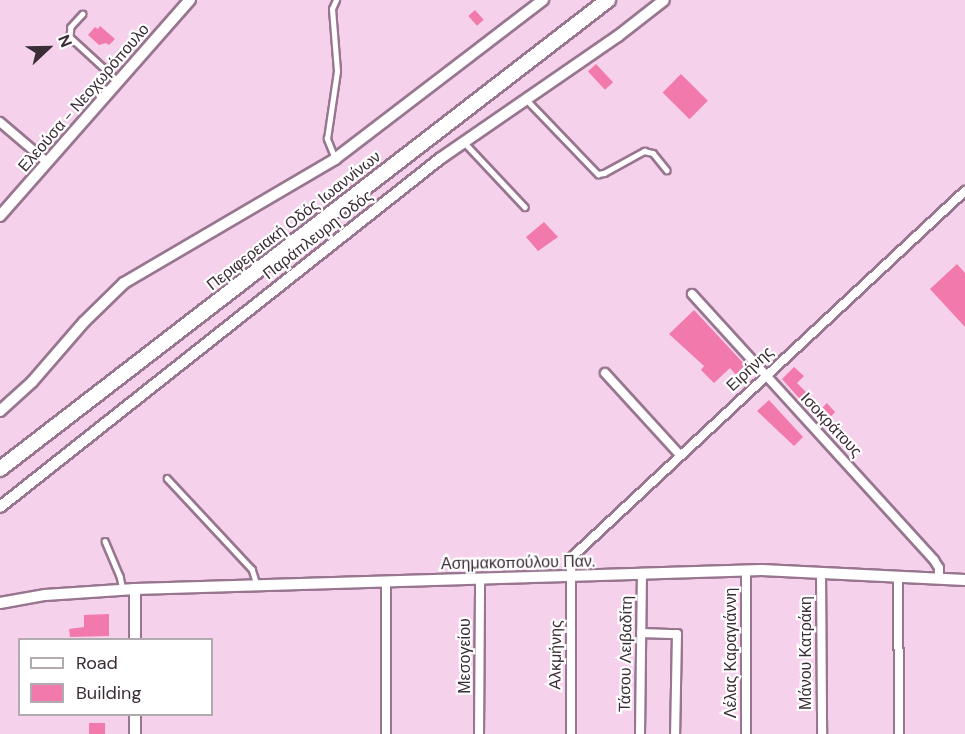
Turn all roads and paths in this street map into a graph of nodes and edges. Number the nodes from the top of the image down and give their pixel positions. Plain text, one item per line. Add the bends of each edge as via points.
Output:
1 (190, 0) edge
2 (543, 0) edge
3 (608, 0) edge
4 (664, 0) edge
5 (334, 1) edge
6 (83, 14) dead end
7 (118, 81) junction
8 (525, 98) junction
9 (0, 122) edge
10 (464, 142) junction
11 (335, 159) junction
12 (47, 162) junction
13 (667, 170) dead end
14 (965, 191) edge
15 (525, 207) dead end
16 (0, 216) edge
17 (692, 294) dead end
18 (605, 373) dead end
19 (766, 375) junction
20 (0, 411) edge
21 (680, 455) junction
22 (0, 469) edge
23 (167, 478) dead end
24 (0, 507) edge
25 (105, 541) dead end
26 (746, 571) junction
27 (821, 572) junction
28 (642, 575) junction
29 (898, 576) junction
30 (571, 577) junction
31 (480, 579) junction
32 (939, 579) junction
33 (965, 580) edge
34 (386, 581) junction
35 (256, 584) junction
36 (135, 589) junction
37 (123, 590) junction
38 (0, 603) edge
39 (641, 633) junction
40 (135, 638) edge
41 (135, 716) edge
42 (135, 734) edge
43 (386, 734) edge
44 (479, 734) edge
45 (571, 734) edge
46 (640, 734) edge
47 (675, 734) edge
48 (746, 734) edge
49 (822, 734) edge
50 (899, 734) edge

1 - 7 street, Ελεούσα - Νεοχωρόπουλο
2 - 11 street
3 - 22 highway, Περιφερειακή Οδός Ιωαννίνων
4 - 8 street, Παράπλευρη Οδός
5 - 11 lane via 337,71 327,140
6 - 7 lane via 71,27 70,37
7 - 12 street, Ελεούσα - Νεοχωρόπουλο
8 - 10 street, Παράπλευρη Οδός
8 - 13 lane via 598,174 644,151 653,153
9 - 12 street
10 - 15 lane
10 - 24 street, Παράπλευρη Οδός via 112,415
11 - 20 street via 124,283
12 - 16 street, Ελεούσα - Νεοχωρόπουλο
14 - 19 street, Ειρήνης
17 - 19 street, Ισοκράτους
18 - 21 street
19 - 21 street, Ειρήνης
19 - 32 street, Ισοκράτους via 934,560
21 - 30 street, Ειρήνης via 574,554
23 - 35 lane via 252,569
25 - 37 lane
26 - 27 street, Ασημακοπούλου Παν.
26 - 28 street, Ασημακοπούλου Παν.
26 - 48 street, Λέλας Καραγιάννη
27 - 29 street, Ασημακοπούλου Παν.
27 - 49 street, Μάνου Κατράκη
28 - 30 street, Ασημακοπούλου Παν.
28 - 39 street, Τάσου Λειβαδίτη
29 - 32 street, Ασημακοπούλου Παν.
29 - 50 street
30 - 31 street, Ασημακοπούλου Παν.
30 - 45 street, Αλκμήνης
31 - 34 street, Ασημακοπούλου Παν.
31 - 44 street, Μεσογείου
32 - 33 street, Ασημακοπούλου Παν.
34 - 35 street, Ασημακοπούλου Παν.
34 - 43 street
35 - 36 street, Ασημακοπούλου Παν.
36 - 37 street, Ασημακοπούλου Παν.
36 - 40 street
37 - 38 street, Ασημακοπούλου Παν.
39 - 46 street, Τάσου Λειβαδίτη
39 - 47 street via 677,634
41 - 42 street

